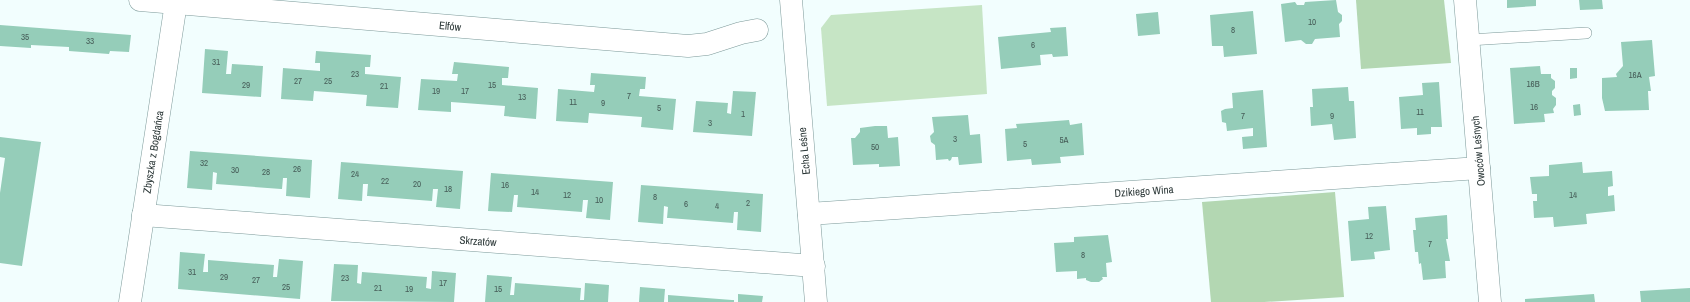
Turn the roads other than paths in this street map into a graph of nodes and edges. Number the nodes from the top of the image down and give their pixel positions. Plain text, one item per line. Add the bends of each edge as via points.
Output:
1 (140, 0) edge
2 (791, 0) edge
3 (1465, 0) edge
4 (176, 3) junction
5 (757, 30) dead end
6 (1586, 33) dead end
7 (1468, 40) junction
8 (1479, 168) junction
9 (809, 214) junction
10 (143, 215) junction
11 (814, 266) junction
12 (130, 302) edge
13 (816, 302) edge
14 (1490, 302) edge

1 - 4 street, Elfów
2 - 9 street, Echa Leśne
3 - 7 street, Owoców Leśnych
4 - 5 street, Elfów via 688,46 707,44
4 - 10 street, Zbyszka z Bogdańca
6 - 7 lane
7 - 8 street, Owoców Leśnych
8 - 9 street, Dzikiego Wina
8 - 14 street, Owoców Leśnych
9 - 11 street, Echa Leśne
10 - 11 street, Skrzatów
10 - 12 street, Zbyszka z Bogdańca
11 - 13 street, Echa Leśne

